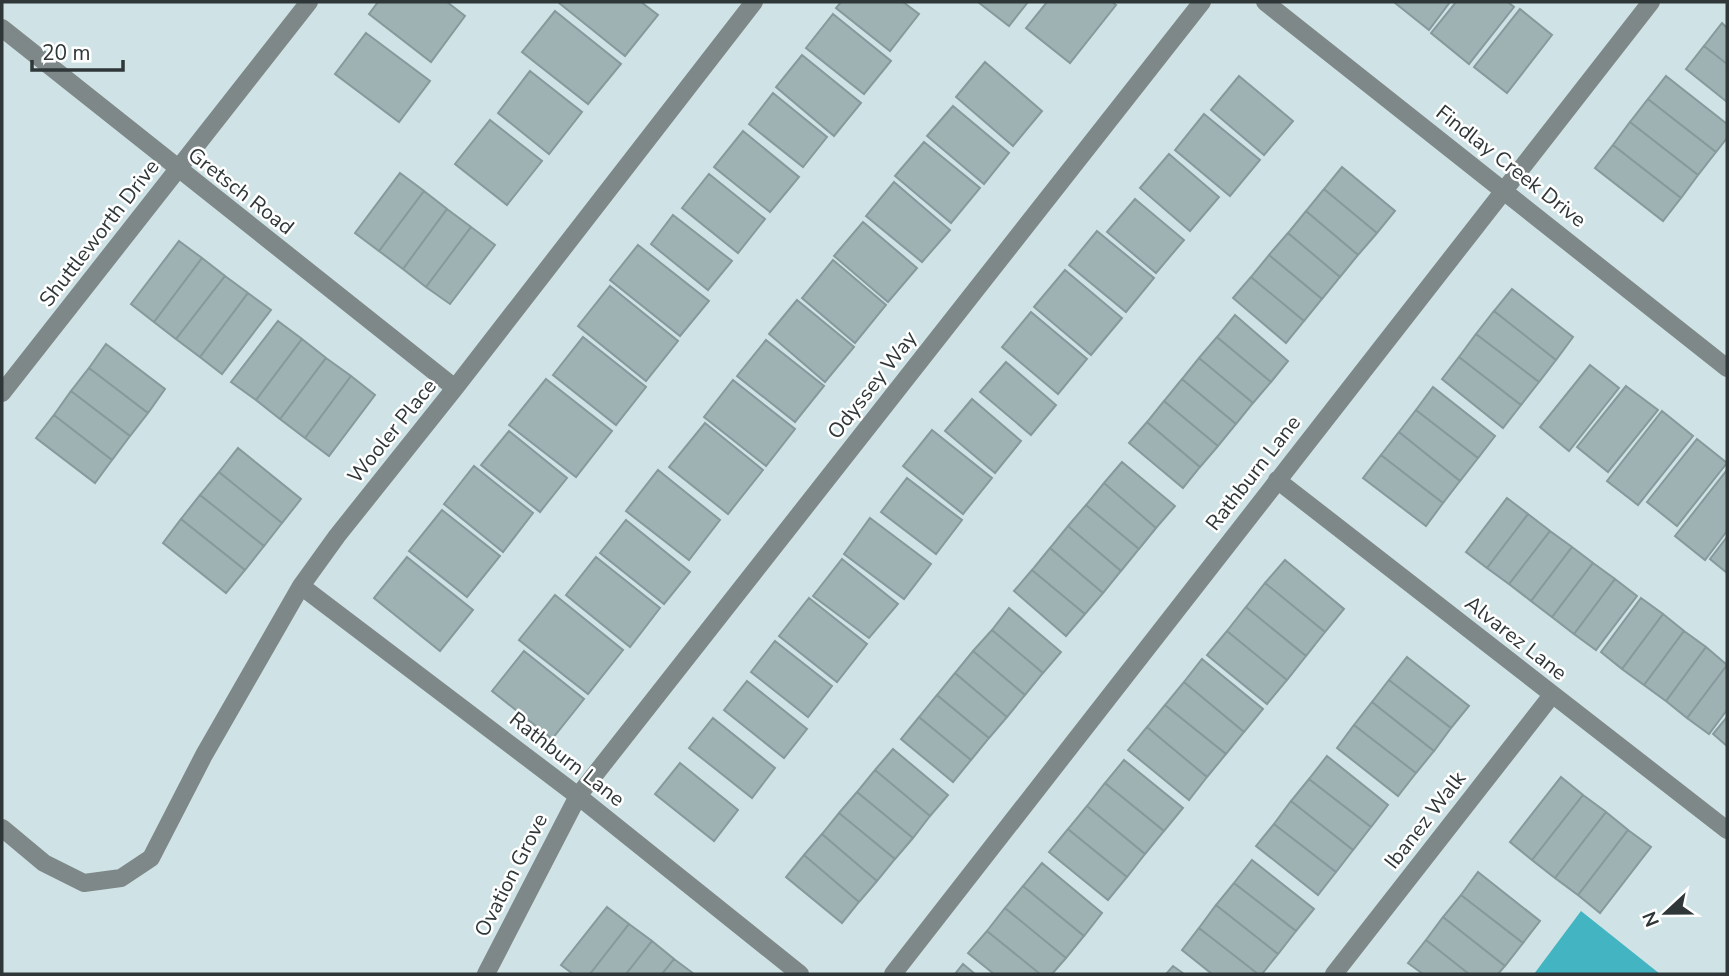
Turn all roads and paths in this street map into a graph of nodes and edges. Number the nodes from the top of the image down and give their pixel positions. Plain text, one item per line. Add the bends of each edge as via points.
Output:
1 (309, 2) edge
2 (754, 2) edge
3 (1202, 2) edge
4 (1265, 2) edge
5 (1651, 2) edge
6 (2, 28) edge
7 (178, 170) junction
8 (1504, 189) junction
9 (1727, 368) edge
10 (455, 388) junction
11 (2, 393) edge
12 (1277, 480) junction
13 (302, 586) junction
14 (1552, 695) junction
15 (578, 796) junction
16 (2, 828) edge
17 (1727, 830) edge
18 (486, 974) edge
19 (800, 974) edge
20 (892, 974) edge
21 (1334, 974) edge

1 - 7 street, Shuttleworth Drive
2 - 10 street, Wooler Place
3 - 15 street, Odyssey Way
4 - 8 street, Findlay Creek Drive
5 - 8 street, Rathburn Lane
6 - 7 street, Gretsch Road
7 - 10 street, Gretsch Road
7 - 11 street, Shuttleworth Drive
8 - 9 street, Findlay Creek Drive
8 - 12 street, Rathburn Lane
10 - 13 street, Wooler Place
12 - 14 street, Alvarez Lane
12 - 20 street, Rathburn Lane
13 - 15 street, Rathburn Lane
13 - 16 street, Wooler Place via 204,755 151,858 121,878 84,883 44,863
14 - 17 street, Alvarez Lane
14 - 21 street, Ibanez Walk
15 - 18 street, Ovation Grove
15 - 19 street, Rathburn Lane

